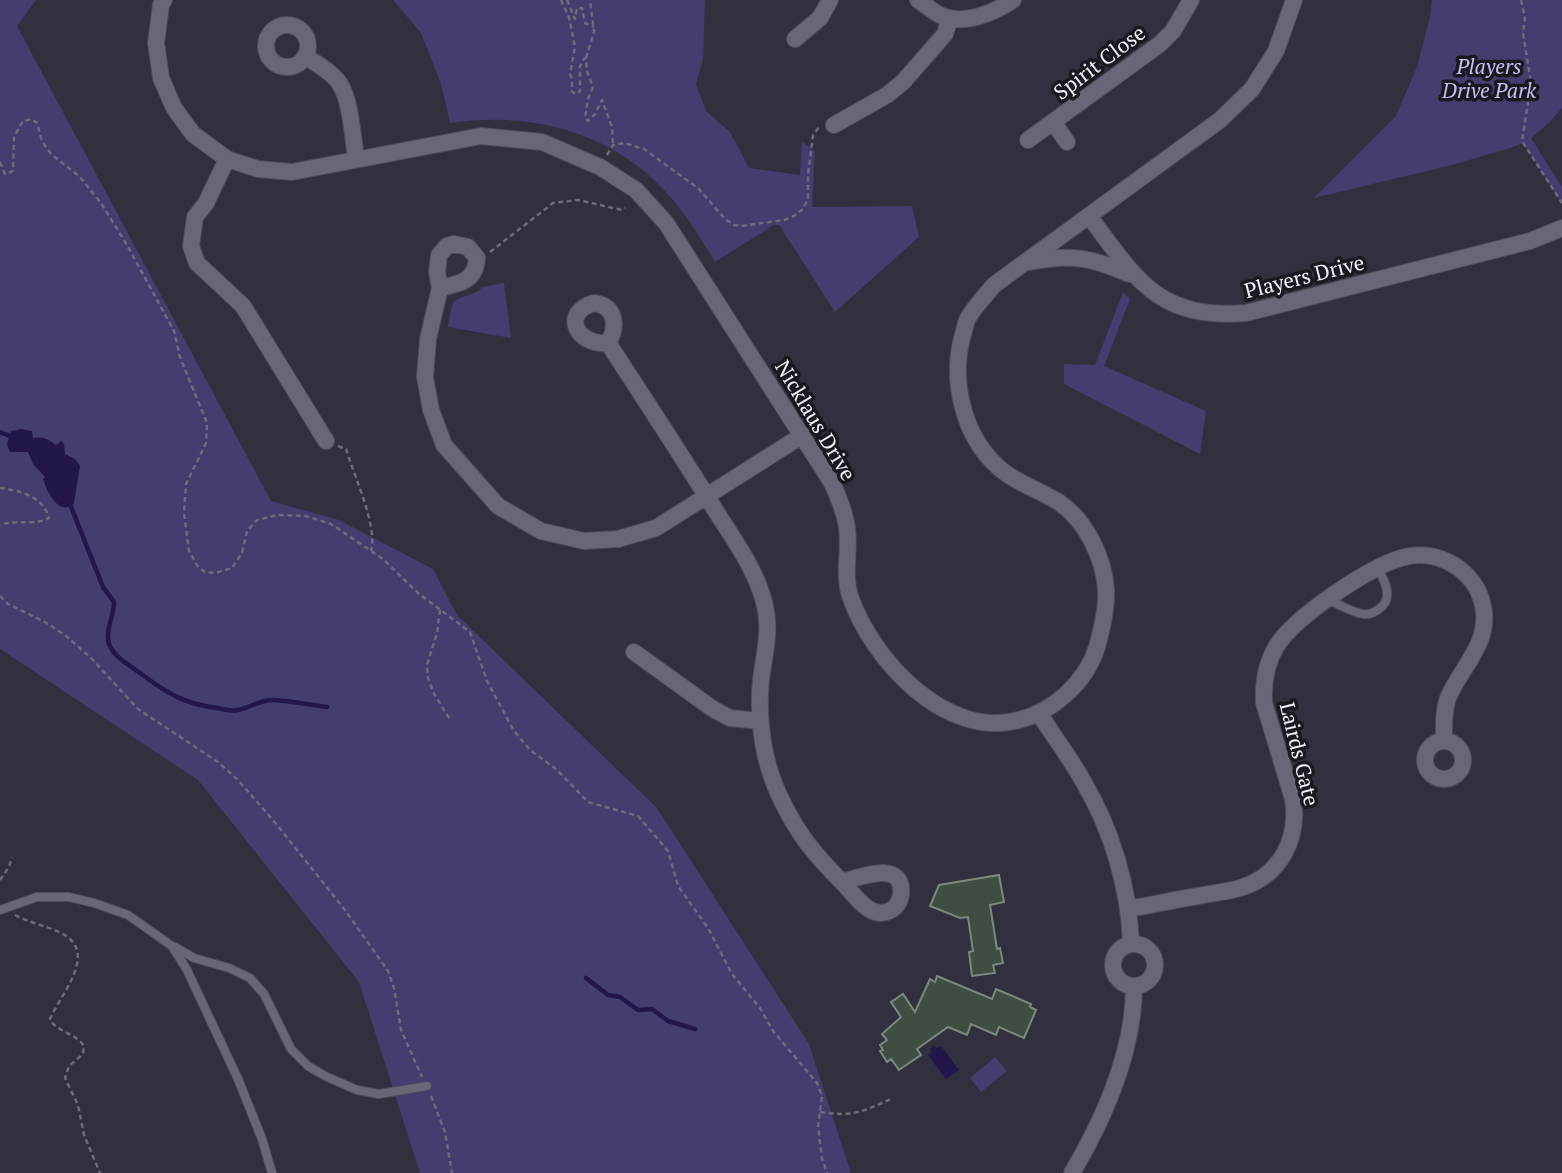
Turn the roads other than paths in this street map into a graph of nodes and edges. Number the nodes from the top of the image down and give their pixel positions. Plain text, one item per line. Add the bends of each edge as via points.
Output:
1 (164, 0) edge
2 (830, 0) edge
3 (918, 0) edge
4 (1013, 0) edge
5 (1191, 0) edge
6 (1294, 0) edge
7 (950, 18) junction
8 (795, 39) dead end
9 (305, 56) dead end
10 (831, 122) road end
11 (1053, 122) junction
12 (1028, 140) dead end
13 (1067, 142) dead end
14 (227, 159) junction
15 (356, 159) junction
16 (1089, 216) junction
17 (1562, 228) edge
18 (1024, 263) junction
19 (1132, 275) junction
20 (440, 288) dead end
21 (608, 343) dead end
22 (803, 435) junction
23 (326, 442) road end
24 (707, 497) junction
25 (1378, 569) junction
26 (1327, 599) junction
27 (634, 652) dead end
28 (1039, 713) junction
29 (760, 721) junction
30 (1444, 740) dead end
31 (842, 882) dead end
32 (3, 909) edge
33 (1128, 909) junction
34 (1131, 944) junction
35 (172, 946) junction
36 (1134, 986) junction
37 (427, 1086) road end
38 (272, 1173) edge
39 (1072, 1173) edge

1 - 14 street, Nicklaus Drive via 156,43 160,78 193,134
2 - 8 street via 820,18
3 - 7 street
4 - 7 street via 989,13
5 - 11 street, Spirit Close via 1160,44
6 - 16 street, Nicklaus Drive via 1276,51 1252,89 1220,120
7 - 10 street via 945,34 903,82 887,95
9 - 15 street via 333,76 343,90
11 - 12 street, Spirit Close
11 - 13 street, Spirit Close
14 - 15 street, Nicklaus Drive via 258,169 292,172
14 - 23 street via 195,217 191,246 197,263 243,306
15 - 22 street, Nicklaus Drive via 481,136 542,142 600,167 636,190 666,223
16 - 18 street, Nicklaus Drive
16 - 19 street, Players Drive
17 - 19 street, Players Drive via 1530,241 1246,313 1198,312 1173,304
18 - 19 street, Nicklaus Drive via 1079,257
18 - 28 street, Nicklaus Drive via 994,285 967,320 957,358 960,397 975,440 997,467 1062,505 1085,529 1106,589 1104,624 1093,658 1077,683
20 - 24 street via 428,339 425,377 430,410 444,445 498,506 541,531 584,541 618,539 656,528
21 - 24 street
22 - 24 street
22 - 28 street, Nicklaus Drive via 842,505 849,594 884,656 920,694 945,712 969,721 1017,721
24 - 29 street via 762,592 768,626
25 - 26 street, Lairds Gate
25 - 26 lane via 1387,593 1378,611 1364,614
25 - 30 street, Lairds Gate via 1401,558 1433,556 1460,569 1480,595 1483,637 1449,697
26 - 33 street, Lairds Gate via 1284,636 1266,673 1267,718 1295,814 1286,852 1267,875 1240,888
27 - 29 street via 713,709 730,718
28 - 33 street via 1105,823
29 - 31 street via 775,783 792,822 809,848
32 - 35 lane via 37,897 69,897 128,915
33 - 34 street
34 - 36 street via 1115,956 1113,966 1116,976
34 - 36 street via 1143,945 1155,964 1145,983
35 - 37 lane via 250,978 264,994 291,1049 325,1076 379,1094
35 - 38 lane via 238,1079
36 - 39 street via 1124,1056 1102,1116

